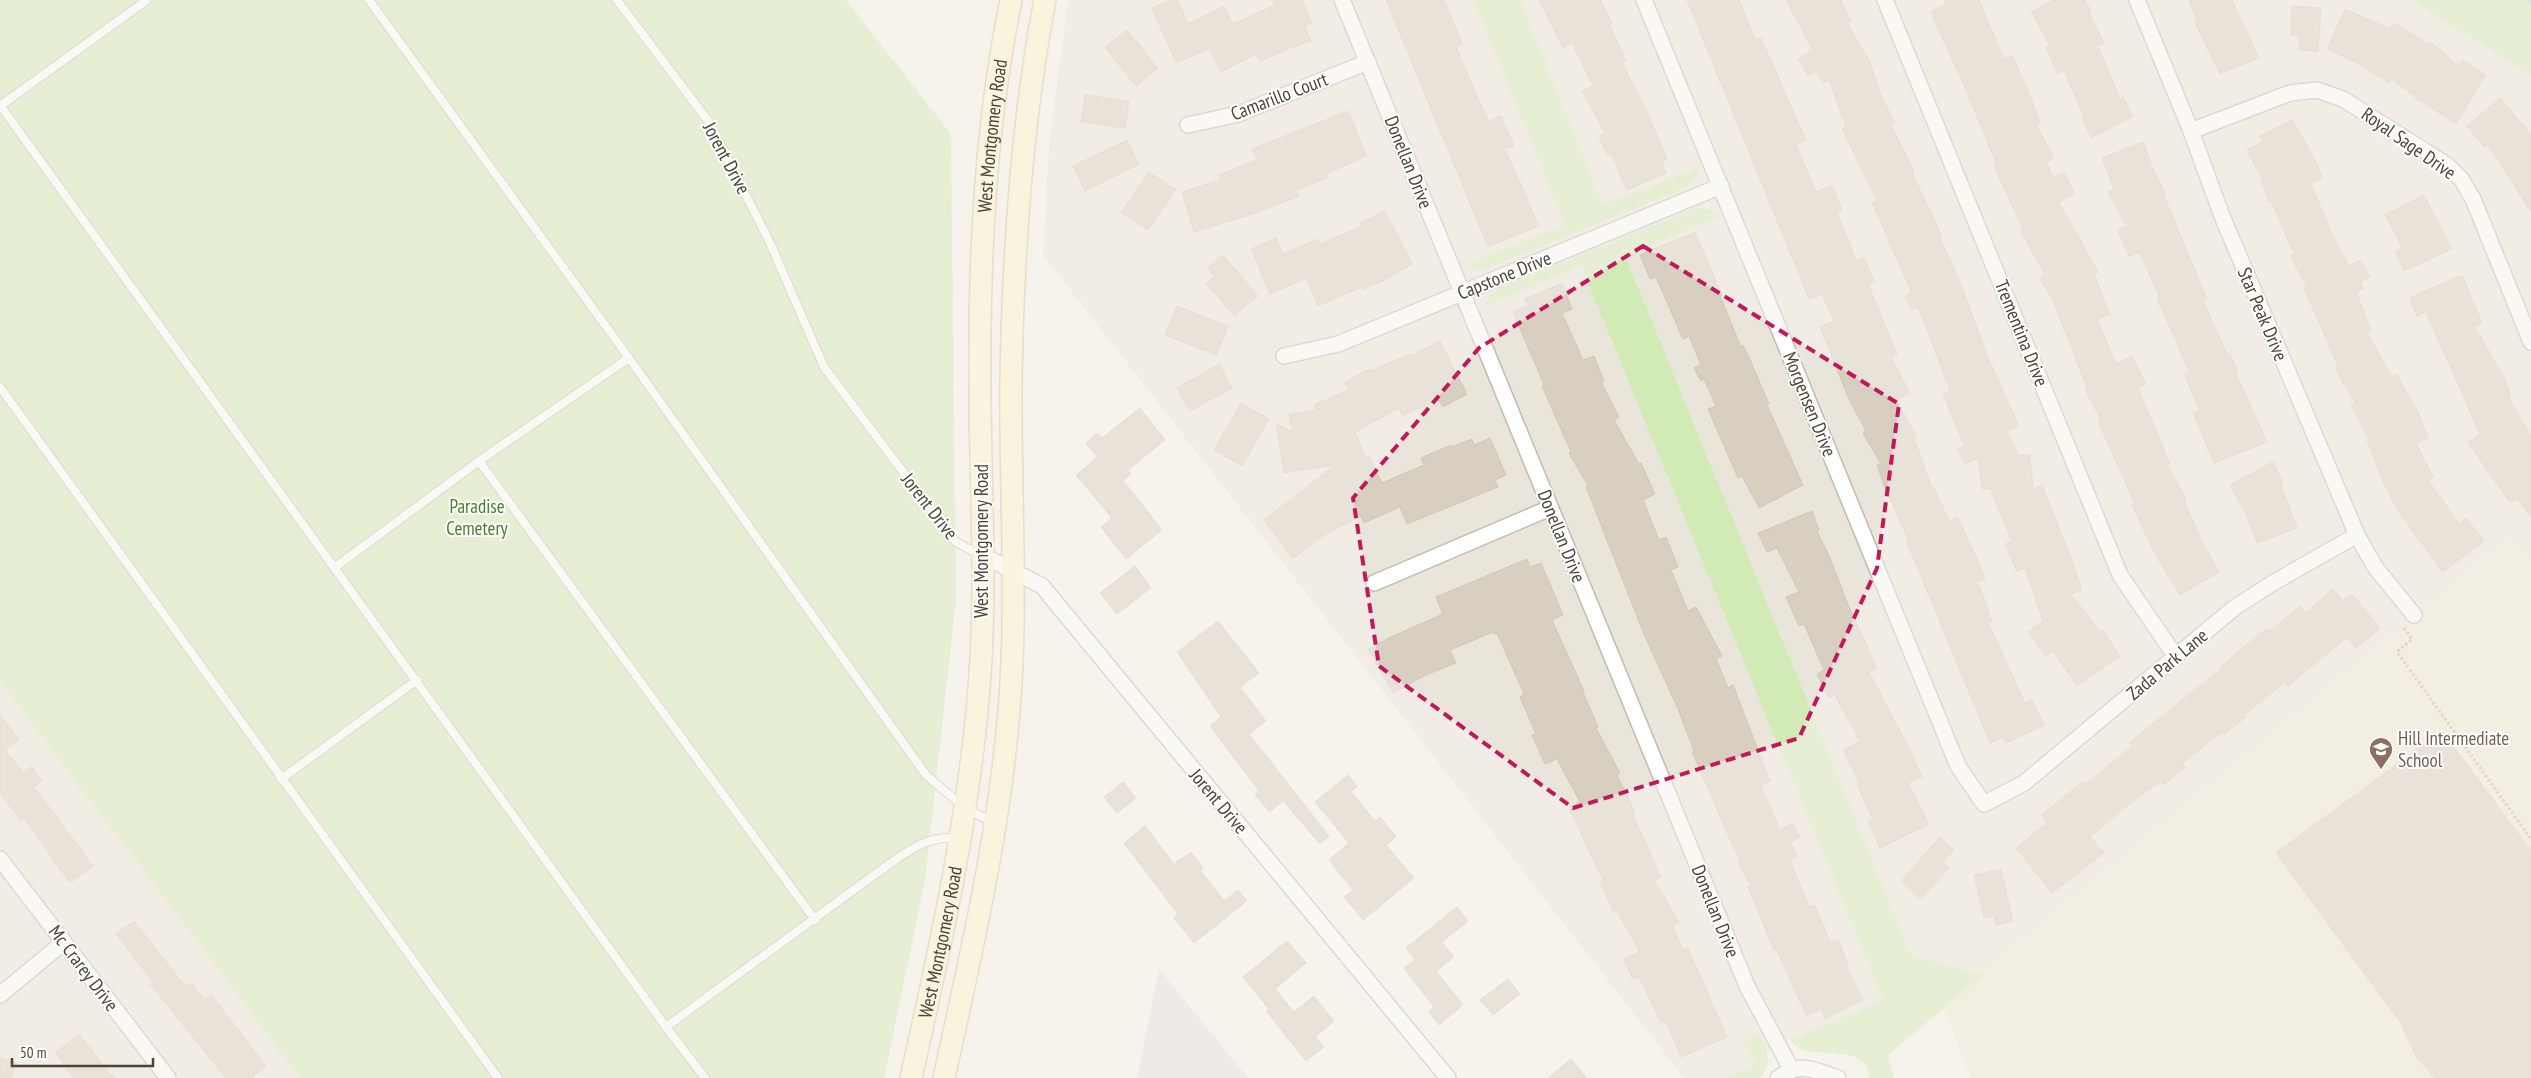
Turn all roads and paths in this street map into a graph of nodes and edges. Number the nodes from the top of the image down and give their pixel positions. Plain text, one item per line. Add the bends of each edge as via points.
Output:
1 (148, 0) edge
2 (369, 0) edge
3 (617, 0) edge
4 (1011, 0) edge
5 (1045, 0) edge
6 (1342, 0) edge
7 (1644, 0) edge
8 (1885, 0) edge
9 (2137, 0) edge
10 (1368, 62) junction
11 (0, 106) edge
12 (1188, 125) dead end
13 (2191, 131) junction
14 (1721, 186) junction
15 (1462, 292) junction
16 (2531, 342) edge
17 (1284, 356) dead end
18 (629, 358) junction
19 (0, 387) edge
20 (479, 461) junction
21 (1550, 508) junction
22 (2357, 535) junction
23 (982, 555) junction
24 (334, 568) junction
25 (1014, 572) junction
26 (1374, 583) dead end
27 (2414, 615) joint
28 (2176, 657) junction
29 (417, 680) junction
30 (281, 779) junction
31 (1984, 804) joint
32 (964, 808) junction
33 (996, 824) junction
34 (960, 838) junction
35 (2531, 839) edge
36 (0, 859) edge
37 (815, 920) junction
38 (64, 942) junction
39 (0, 995) edge
40 (666, 1027) junction
41 (1791, 1069) junction
42 (168, 1078) edge
43 (498, 1078) edge
44 (705, 1078) edge
45 (911, 1078) edge
46 (944, 1078) edge
47 (1448, 1078) edge
48 (1778, 1078) edge
49 (1838, 1078) edge

1 - 11 lane
2 - 18 lane
3 - 23 lane, Jorent Drive via 709,122 770,243 824,367 956,542
4 - 23 main road, West Montgomery Road via 989,132 983,216 980,382
5 - 25 main road, West Montgomery Road via 1028,111 1018,218 1011,380
6 - 10 street, Donellan Drive
7 - 14 street, Morgensen Drive
8 - 28 street, Trementina Drive via 2120,575
9 - 13 street, Star Peak Drive
10 - 12 street, Camarillo Court via 1238,114
10 - 15 street, Donellan Drive
11 - 24 lane
13 - 16 street, Royal Sage Drive via 2290,92 2317,90 2343,99 2447,165 2462,180 2473,199
13 - 22 street, Star Peak Drive via 2222,216
14 - 15 street, Capstone Drive
14 - 31 street, Morgensen Drive via 1958,766
15 - 17 street, Capstone Drive via 1338,344
15 - 21 street, Donellan Drive
18 - 20 lane
18 - 32 lane via 926,775
19 - 30 lane
20 - 24 lane
20 - 37 lane
21 - 26 street
21 - 41 street, Donellan Drive via 1748,986
22 - 27 street, Star Peak Drive via 2375,567
22 - 28 street, Zada Park Lane via 2234,608
23 - 25 street, Jorent Drive
23 - 32 main road, West Montgomery Road via 981,657
24 - 29 lane
25 - 33 main road, West Montgomery Road via 1007,745
25 - 47 street, Jorent Drive via 1042,586
27 - 35 path via 2403,627 2412,639 2397,652
28 - 31 street, Zada Park Lane via 2024,783
29 - 30 lane
29 - 40 lane
30 - 43 lane
32 - 33 lane
32 - 34 main road, West Montgomery Road
33 - 46 main road, West Montgomery Road via 977,931
34 - 37 lane via 939,837 920,844 885,866
34 - 45 main road, West Montgomery Road via 945,926
36 - 38 street, Mc Crarey Drive
37 - 40 lane
38 - 39 street
38 - 42 street, Mc Crarey Drive
40 - 44 lane
41 - 48 street
41 - 49 street via 1806,1067

